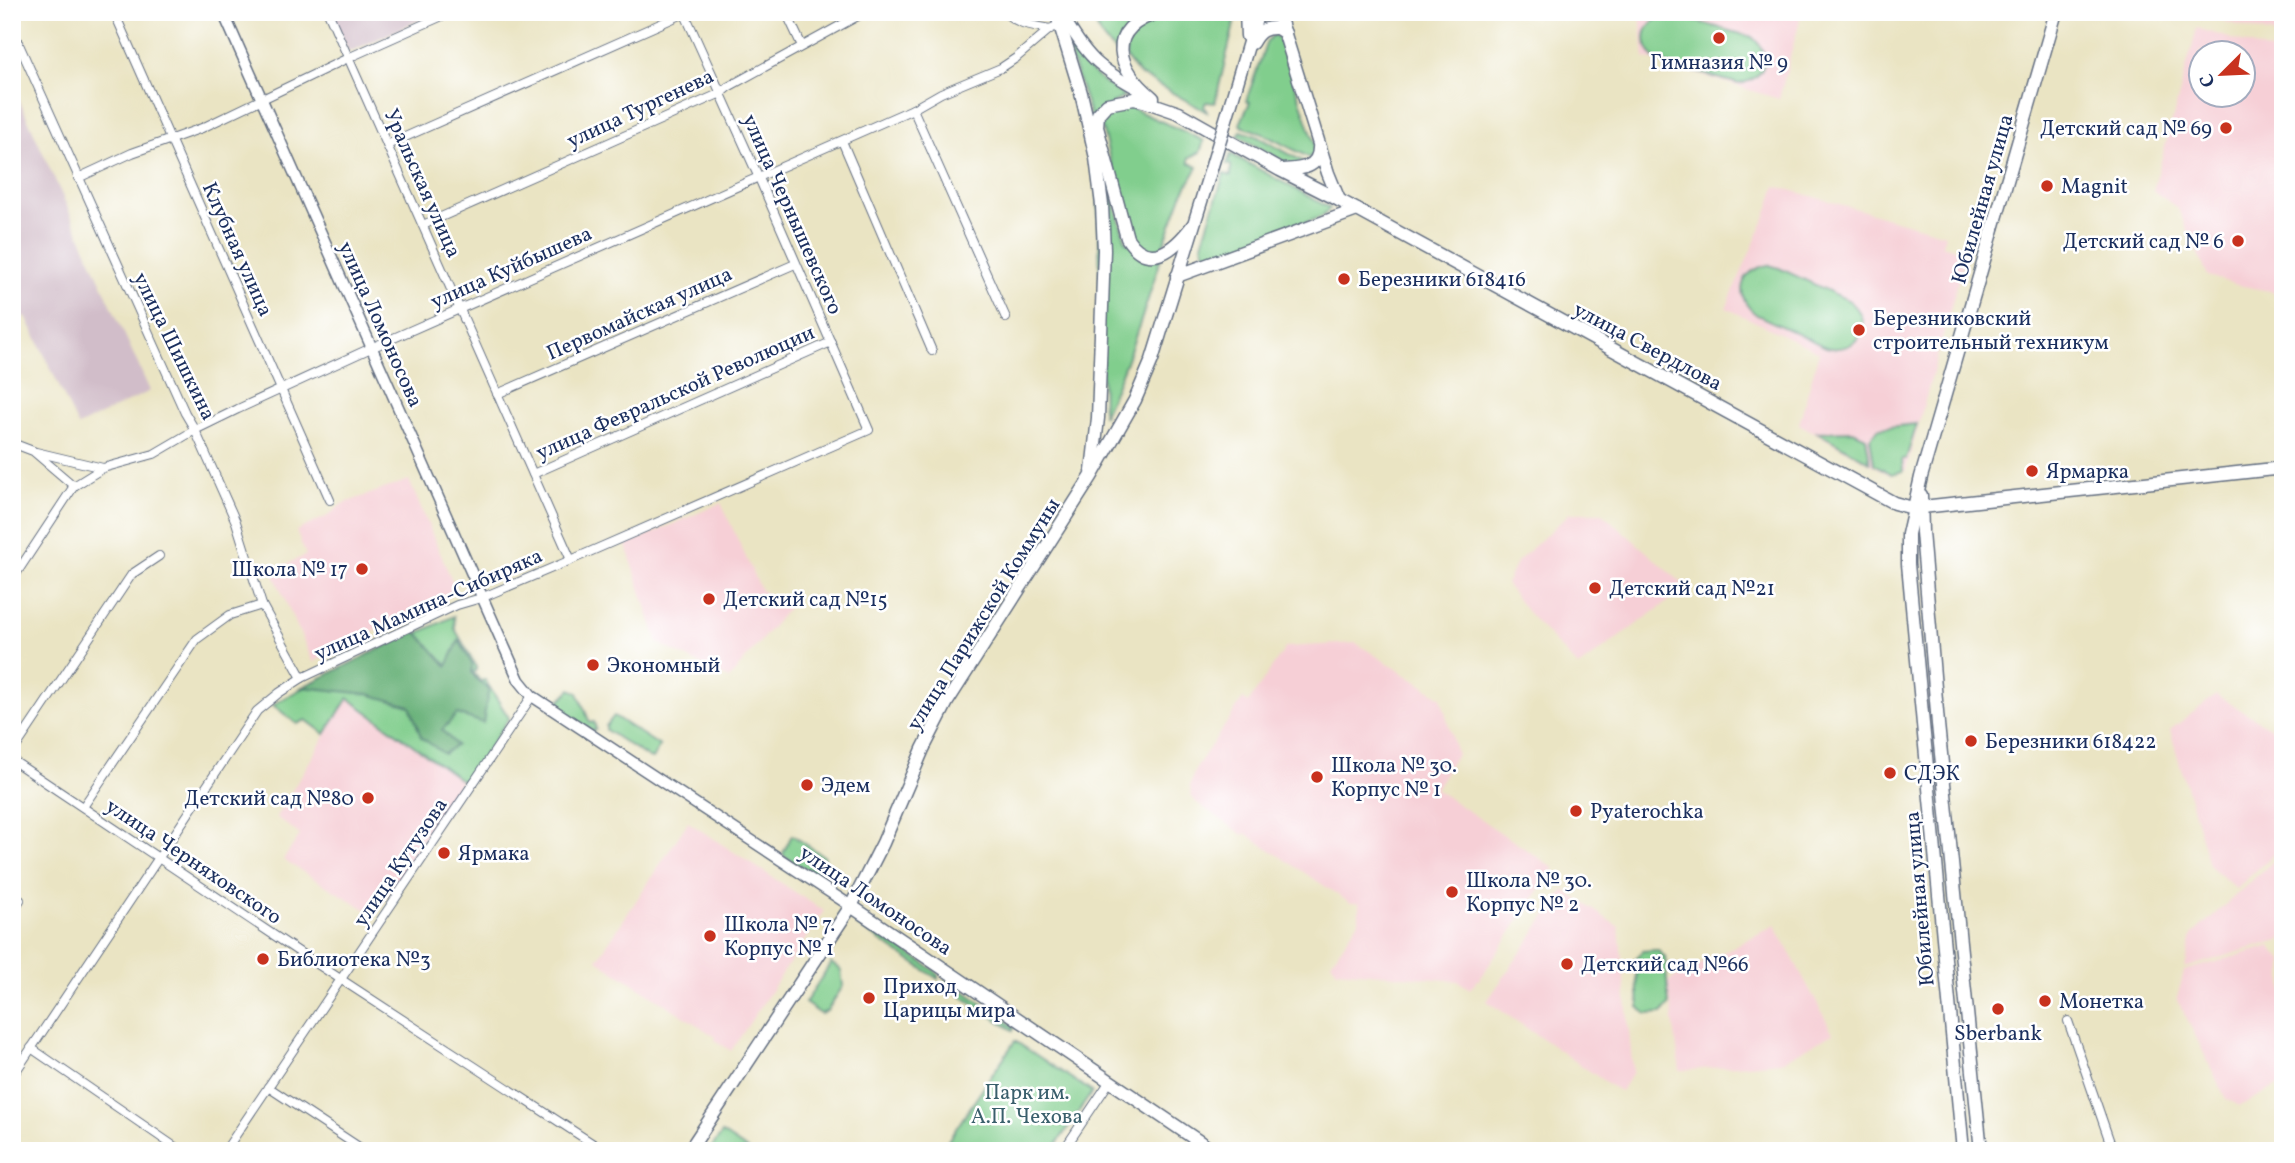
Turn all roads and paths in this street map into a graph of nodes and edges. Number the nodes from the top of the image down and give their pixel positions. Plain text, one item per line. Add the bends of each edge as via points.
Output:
1 (114, 12) edge
2 (223, 12) edge
3 (328, 12) edge
4 (452, 12) edge
5 (786, 12) edge
6 (866, 12) edge
7 (1004, 12) edge
8 (1079, 12) edge
9 (1114, 12) edge
10 (1159, 12) edge
11 (1246, 12) edge
12 (1258, 12) edge
13 (1278, 12) edge
14 (2056, 12) edge
15 (684, 13) edge
16 (1056, 20) edge
17 (12, 29) edge
18 (1284, 33) junction
19 (802, 46) junction
20 (1245, 57) junction
21 (348, 58) junction
22 (721, 93) junction
23 (1153, 98) junction
24 (261, 99) junction
25 (913, 109) junction
26 (1179, 113) junction
27 (171, 140) junction
28 (842, 141) junction
29 (1319, 141) junction
30 (387, 145) junction
31 (1280, 170) junction
32 (78, 178) junction
33 (759, 178) junction
34 (1339, 200) junction
35 (1357, 210) junction
36 (423, 225) junction
37 (1193, 225) junction
38 (796, 264) junction
39 (1177, 276) junction
40 (460, 308) junction
41 (1006, 318) dead end
42 (831, 342) junction
43 (371, 348) junction
44 (932, 351) dead end
45 (282, 389) junction
46 (497, 394) junction
47 (195, 430) junction
48 (869, 430) joint
49 (12, 443) edge
50 (33, 451) junction
51 (103, 468) junction
52 (2283, 468) edge
53 (533, 474) junction
54 (1091, 477) junction
55 (74, 486) junction
56 (330, 500) dead end
57 (1917, 508) junction
58 (159, 556) dead end
59 (571, 560) junction
60 (12, 580) edge
61 (481, 598) junction
62 (262, 605) junction
63 (302, 678) junction
64 (532, 696) junction
65 (12, 753) edge
66 (12, 760) edge
67 (83, 807) junction
68 (159, 858) junction
69 (20, 900) dead end
70 (851, 906) junction
71 (12, 912) edge
72 (342, 979) junction
73 (2068, 1021) dead end
74 (31, 1048) junction
75 (12, 1077) edge
76 (1110, 1081) junction
77 (268, 1087) junction
78 (181, 1151) edge
79 (225, 1151) edge
80 (365, 1151) edge
81 (604, 1151) edge
82 (689, 1151) edge
83 (1063, 1151) edge
84 (1213, 1151) edge
85 (1963, 1151) edge
86 (1981, 1151) edge
87 (2113, 1151) edge

1 - 27 street, Клубная улица
2 - 24 street, улица Ломоносова
3 - 21 street, Уральская улица
4 - 21 street
5 - 19 street
6 - 19 street, улица Тургенева
7 - 16 street via 1027,26
8 - 9 main road
10 - 23 main road via 1131,27 1122,54 1132,79
11 - 20 main road
12 - 20 main road
13 - 18 main road
14 - 57 main road, Юбилейная улица via 1921,477
15 - 22 street, улица Чернышевского
15 - 30 street
16 - 23 street, улица Свердлова via 1095,63
16 - 25 street, улица Куйбышева via 1001,68
16 - 54 main road via 1081,93 1102,205 1098,405
17 - 32 street, улица Шишкина
18 - 20 main road via 1277,28 1263,29
18 - 29 main road
19 - 22 street, улица Тургенева
20 - 37 main road, улица Парижской Коммуны, bridge
21 - 24 street
21 - 30 street, Уральская улица
22 - 33 street, улица Чернышевского
22 - 36 street, улица Тургенева
23 - 26 street, улица Свердлова
24 - 27 street
24 - 43 street, улица Ломоносова
25 - 28 street, улица Куйбышева
25 - 41 street
26 - 31 main road, улица Свердлова
26 - 37 main road via 1134,99 1107,104 1096,120 1133,247 1144,253 1164,253 1180,243
27 - 32 street
27 - 45 street, Клубная улица
28 - 33 street, улица Куйбышева
28 - 44 street
29 - 31 main road via 1320,153 1313,163
29 - 34 main road
30 - 36 street, Уральская улица
31 - 34 main road, улица Свердлова
32 - 47 street, улица Шишкина
33 - 38 street, улица Чернышевского
33 - 40 street, улица Куйбышева
34 - 35 main road, улица Свердлова
35 - 39 main road
35 - 57 main road, улица Свердлова via 1890,501
36 - 40 street, Уральская улица
37 - 39 main road, улица Парижской Коммуны
38 - 42 street, улица Чернышевского
38 - 46 street, Первомайская улица
39 - 54 main road, улица Парижской Коммуны via 1152,360
40 - 43 street, улица Куйбышева
40 - 46 street, Уральская улица
42 - 48 street, улица Чернышевского
42 - 53 street, улица Февральской Революции
43 - 45 street, улица Куйбышева
43 - 61 street, улица Ломоносова
45 - 47 street, улица Куйбышева
45 - 56 street, Клубная улица
46 - 53 street, Уральская улица
47 - 51 street, улица Куйбышева via 154,454
47 - 62 street, улица Шишкина via 236,522
48 - 59 street, улица Мамина-Сибиряка
49 - 50 street
50 - 51 street
50 - 55 street
51 - 55 street, улица Куйбышева
52 - 57 main road, улица Свердлова
53 - 59 street, Уральская улица
54 - 70 main road, улица Парижской Коммуны via 947,702
55 - 60 street, улица Куйбышева
57 - 85 main road, Юбилейная улица via 1908,534 1908,564
57 - 86 main road, Юбилейная улица
58 - 65 street via 132,574
59 - 61 street, улица Мамина-Сибиряка
61 - 63 street, улица Мамина-Сибиряка
61 - 64 street, улица Ломоносова via 519,680
62 - 63 street, улица Шишкина
62 - 67 street via 230,615 197,639
63 - 68 street, улица Мамина-Сибиряка via 257,711
64 - 70 street, улица Ломоносова
64 - 72 street, улица Кутузова
66 - 67 street, улица Черняховского
67 - 68 street, улица Черняховского
68 - 72 street, улица Черняховского
68 - 74 street, улица Мамина-Сибиряка
69 - 71 street
70 - 76 main road, улица Ломоносова
70 - 82 main road, улица Парижской Коммуны
72 - 77 street, улица Кутузова
72 - 81 street, улица Черняховского
73 - 87 street
74 - 75 street, улица Мамина-Сибиряка
74 - 78 street
76 - 83 street
76 - 84 main road, улица Ломоносова
77 - 79 street, улица Кутузова
77 - 80 street

